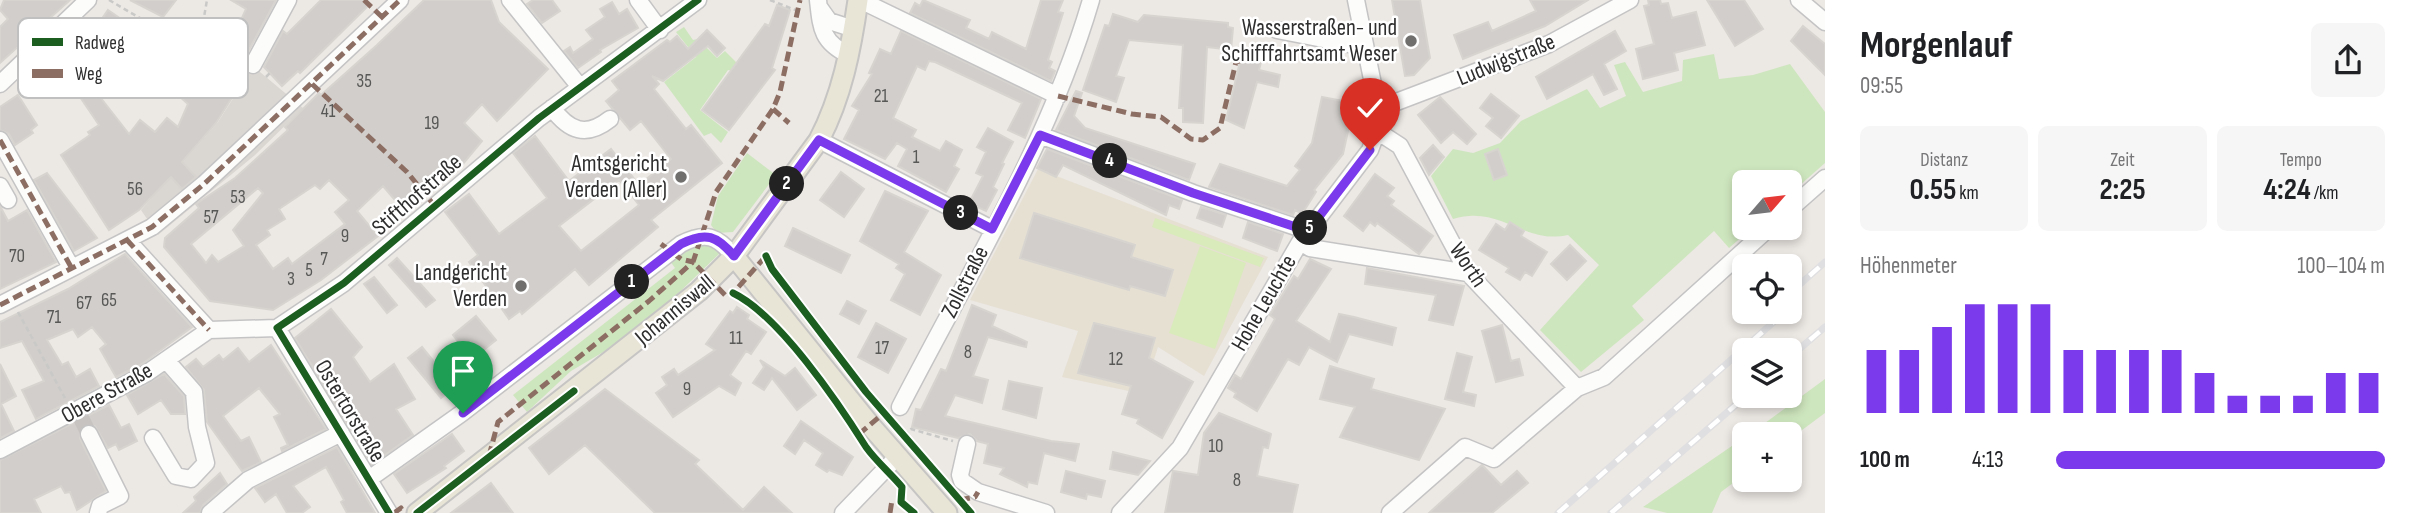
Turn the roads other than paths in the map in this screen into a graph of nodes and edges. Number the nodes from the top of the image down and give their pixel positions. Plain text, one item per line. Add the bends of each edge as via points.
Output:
1 (88, 0) edge
2 (288, 0) edge
3 (400, 0) edge
4 (510, 0) edge
5 (638, 0) edge
6 (698, 0) edge
7 (859, 0) edge
8 (1091, 0) edge
9 (1356, 0) edge
10 (1630, 0) edge
11 (1799, 0) edge
12 (819, 3) edge
13 (69, 18) edge
14 (1825, 22) edge
15 (854, 29) junction
16 (660, 30) junction
17 (1277, 30) dead end
18 (1364, 47) junction
19 (849, 55) junction
20 (18, 66) edge
21 (249, 67) dead end
22 (0, 83) edge
23 (580, 87) junction
24 (1058, 96) junction
25 (552, 108) junction
26 (1378, 109) junction
27 (610, 119) dead end
28 (1377, 131) junction
29 (1040, 135) junction
30 (0, 140) edge
31 (819, 140) junction
32 (1825, 178) edge
33 (0, 186) edge
34 (1802, 198) edge
35 (8, 200) dead end
36 (992, 229) junction
37 (1304, 236) junction
38 (127, 240) junction
39 (1756, 240) edge
40 (734, 256) junction
41 (71, 267) junction
42 (1468, 273) junction
43 (6, 302) edge
44 (277, 328) junction
45 (209, 330) junction
46 (166, 360) junction
47 (1577, 388) junction
48 (900, 407) dead end
49 (341, 433) junction
50 (89, 434) tunnel mouth
51 (153, 438) dead end
52 (967, 444) road end
53 (0, 450) edge
54 (897, 457) junction
55 (369, 479) junction
56 (98, 513) edge
57 (210, 513) edge
58 (389, 513) edge
59 (417, 513) edge
60 (843, 513) edge
61 (947, 513) edge
62 (1046, 513) edge
63 (1120, 513) edge
64 (1390, 513) edge

1 - 13 street
2 - 21 street
3 - 38 street via 204,184 152,227
4 - 23 street
5 - 16 street
6 - 16 street, Stifthofstraße
7 - 15 main road, Johanniswall
7 - 24 street
8 - 24 street, Zollstraße
9 - 18 street, Hohe Leuchte
10 - 26 street, Ludwigstraße via 1549,44
11 - 14 street
12 - 15 street via 829,21
12 - 19 street via 822,34
15 - 19 main road, Johanniswall
16 - 23 street, Stifthofstraße
17 - 18 street
18 - 26 street, Hohe Leuchte
19 - 31 main road, Johanniswall via 838,97
20 - 22 street
23 - 25 street, Stifthofstraße
24 - 29 street, Zollstraße
25 - 27 street via 565,125 580,132
25 - 44 street, Stifthofstraße via 360,270
26 - 28 street, Hohe Leuchte
28 - 37 street, Hohe Leuchte via 1370,150
28 - 42 street, Worth via 1399,146
29 - 36 street, Zollstraße
29 - 37 street
30 - 41 street
31 - 36 street
31 - 40 main road, Johanniswall
32 - 34 street
33 - 35 street
36 - 48 street, Zollstraße
37 - 42 street via 1310,248
37 - 63 street, Hohe Leuchte via 1180,448
38 - 41 street
38 - 45 street
39 - 47 street via 1604,377
40 - 54 main road
40 - 55 street via 714,236 702,235 681,244 463,413
40 - 59 main road, Johanniswall via 666,318
41 - 43 street
42 - 47 street, Worth
44 - 45 street
44 - 49 street, Ostertorstraße
45 - 46 street, Obere Straße
46 - 51 street via 194,391 206,463 191,479 176,476
46 - 53 street, Obere Straße via 77,414
47 - 64 street via 1494,459 1465,447
49 - 55 street, Ostertorstraße
49 - 57 street via 248,480
50 - 56 street via 120,496 100,506
52 - 62 street via 962,481 978,492
54 - 60 street
54 - 61 main road
55 - 58 street, Ostertorstraße

